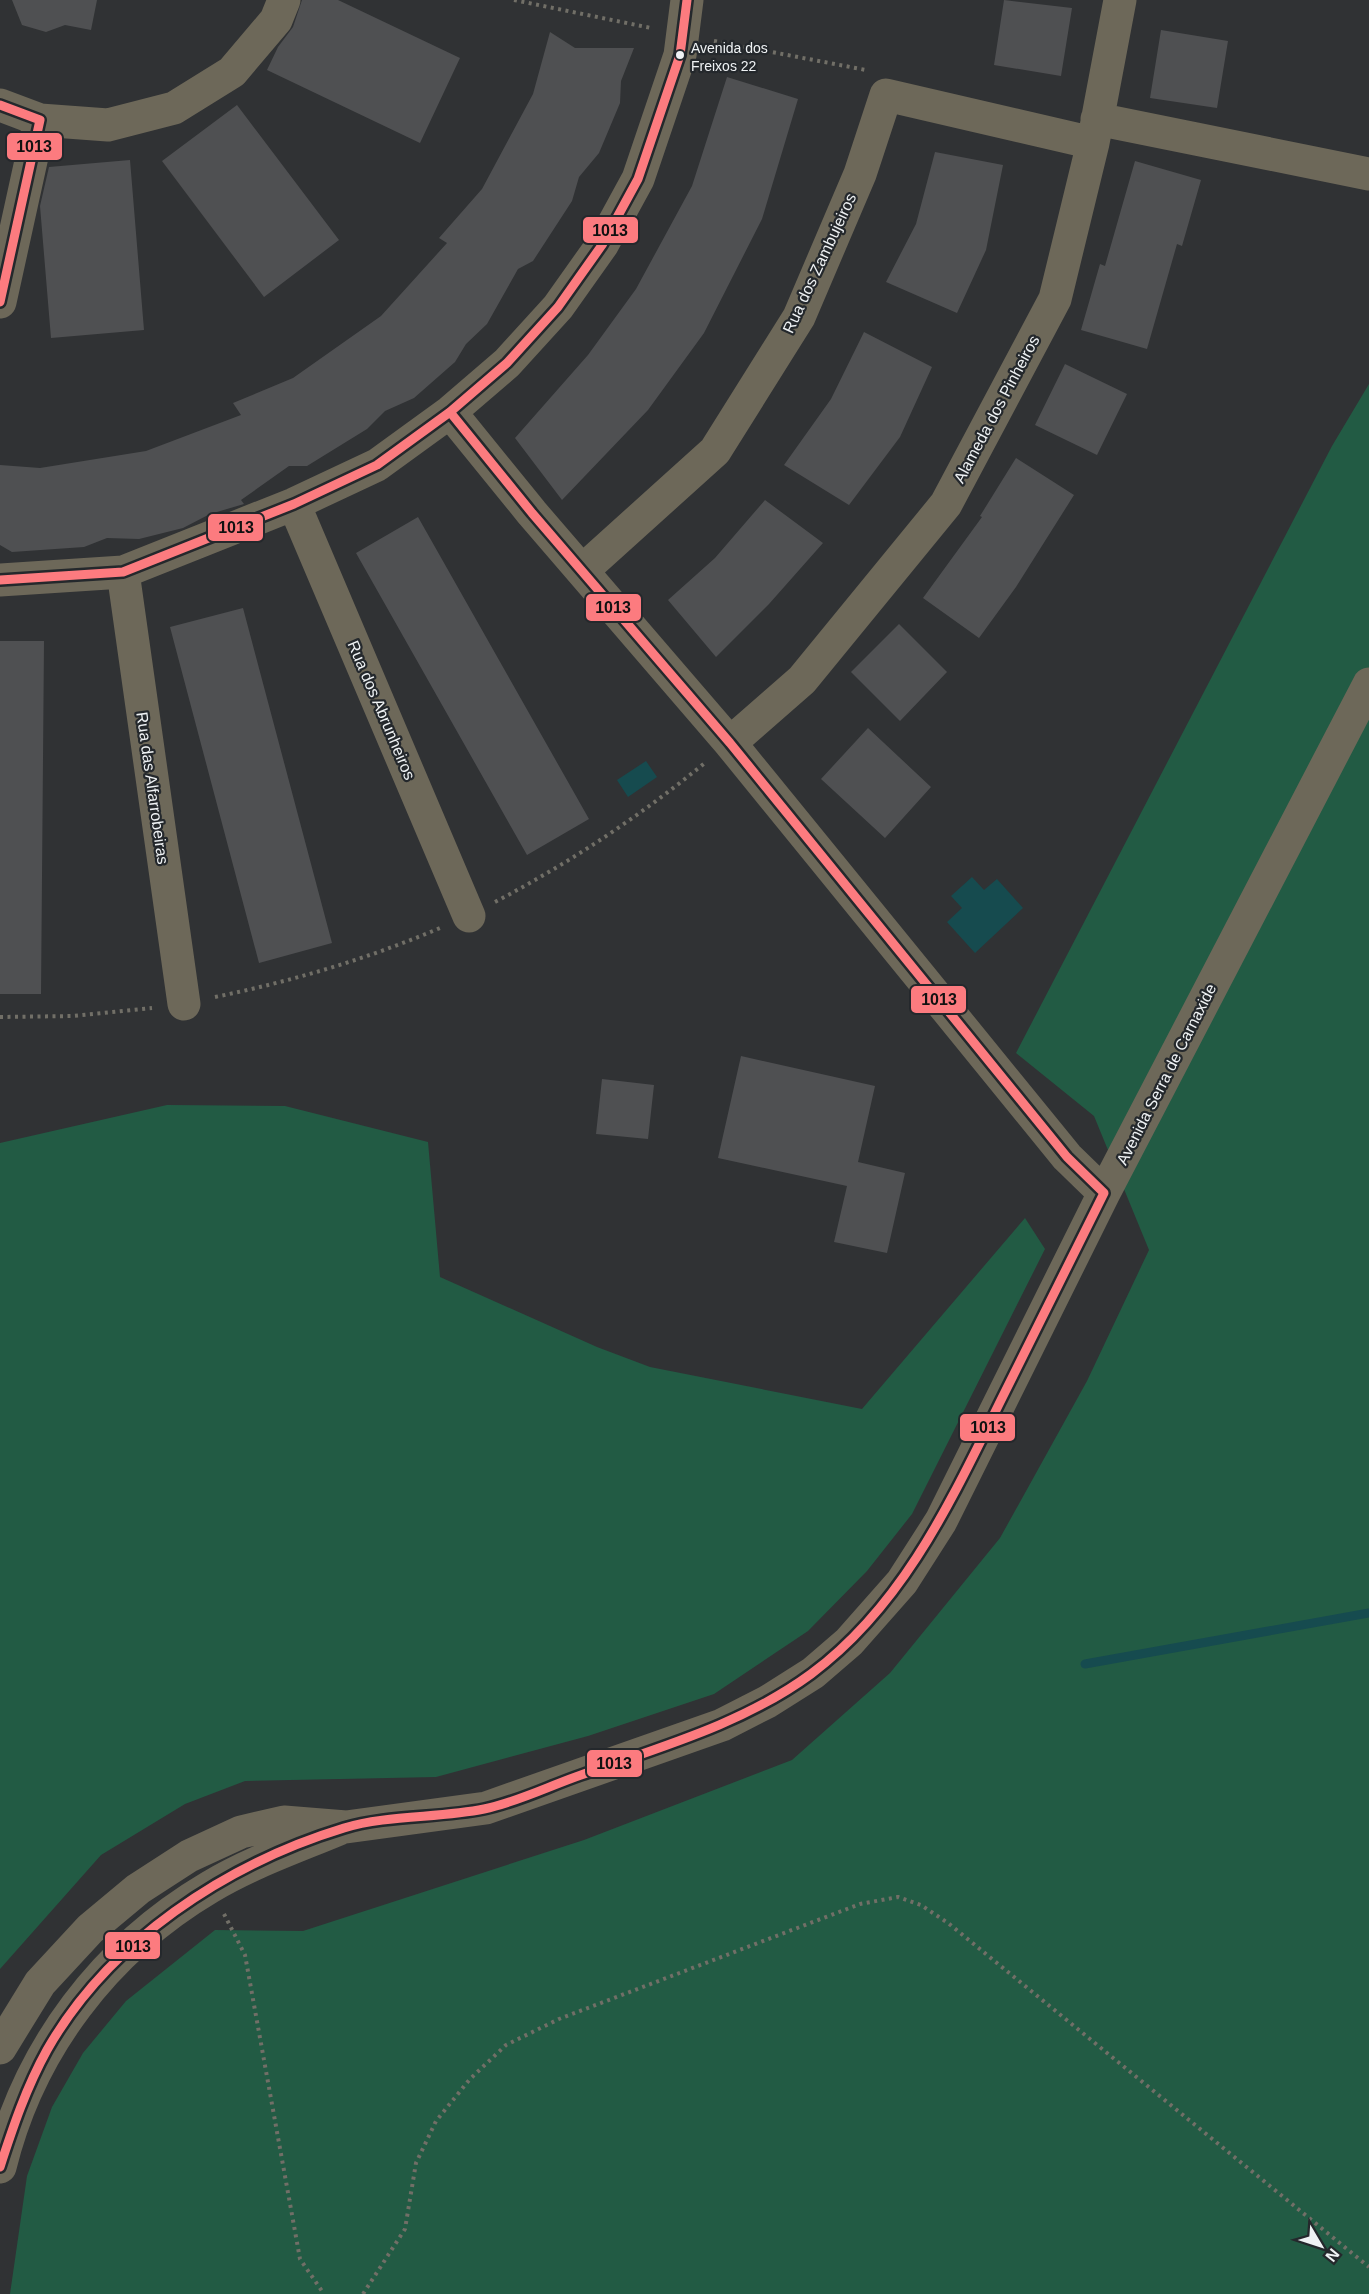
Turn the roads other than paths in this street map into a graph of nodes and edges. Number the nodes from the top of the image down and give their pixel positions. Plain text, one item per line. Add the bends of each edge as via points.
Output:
1 (284, 0) edge
2 (687, 0) edge
3 (1120, 0) edge
4 (0, 105) edge
5 (40, 120) junction
6 (1095, 131) junction
7 (1369, 174) edge
8 (0, 302) edge
9 (450, 412) junction
10 (294, 504) junction
11 (582, 571) junction
12 (123, 572) junction
13 (0, 580) edge
14 (1369, 684) edge
15 (730, 743) junction
16 (470, 916) road end
17 (184, 1004) road end
18 (1104, 1193) junction
19 (346, 1827) junction
20 (0, 2048) edge
21 (0, 2167) edge

1 - 5 street via 276,20 232,72 174,108 108,125
2 - 9 street via 680,55 638,178 602,245 558,307 514,355
3 - 6 street, Alameda dos Pinheiros
4 - 5 street
5 - 8 street
6 - 7 street
6 - 11 street, Rua dos Zambujeiros via 886,94 860,174 799,317 715,451
6 - 15 street, Alameda dos Pinheiros via 1055,298 946,504 802,680
9 - 10 street via 377,465
9 - 11 street
10 - 12 street
10 - 16 street, Rua dos Abrunheiros
11 - 15 street
12 - 13 street
12 - 17 street, Rua das Alfarrobeiras
14 - 18 street, Avenida Serra de Carnaxide
15 - 18 street via 1067,1157
18 - 19 street, Avenida Serra de Carnaxide via 941,1521 902,1581 849,1642 813,1673 722,1725 486,1808
19 - 20 street, Avenida Serra de Carnaxide via 284,1822 241,1832 189,1856 146,1883 90,1929 40,1983
19 - 21 street, Avenida Serra de Carnaxide via 210,1886 123,1952 79,2001 43,2056 24,2092

